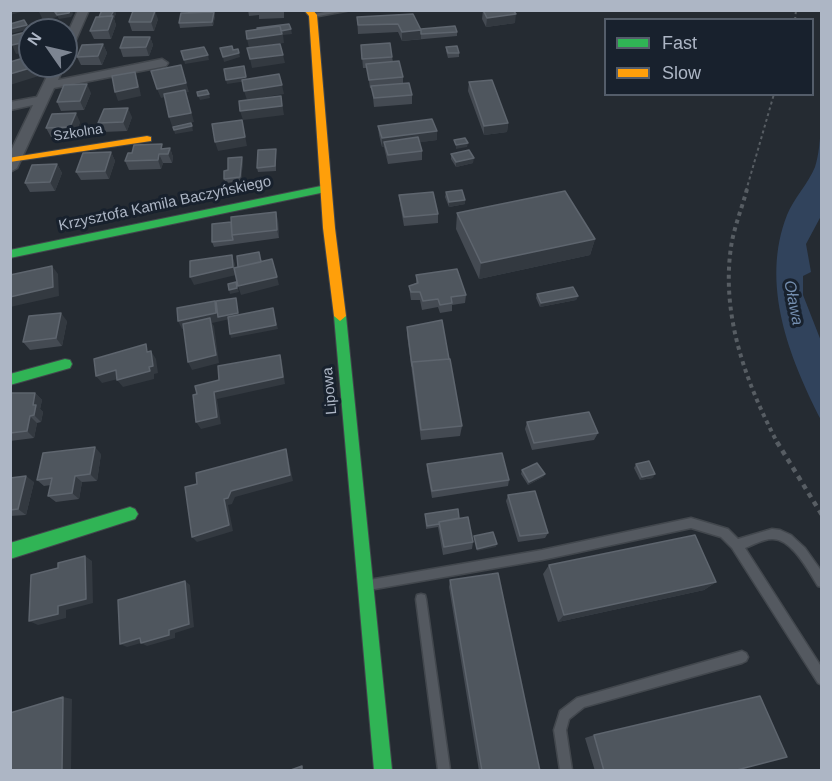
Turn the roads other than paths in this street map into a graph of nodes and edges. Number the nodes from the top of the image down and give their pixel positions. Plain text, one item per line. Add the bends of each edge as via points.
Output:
1 (349, 10) edge
2 (310, 13) edge
3 (162, 63) dead end
4 (52, 78) edge
5 (49, 85) junction
6 (42, 100) junction
7 (10, 106) edge
8 (147, 139) dead end
9 (12, 164) edge
10 (326, 189) junction
11 (10, 254) edge
12 (65, 364) dead end
13 (10, 380) edge
14 (130, 514) dead end
15 (736, 544) junction
16 (10, 551) edge
17 (822, 582) edge
18 (367, 585) junction
19 (421, 599) dead end
20 (742, 657) dead end
21 (822, 679) edge
22 (383, 771) edge
23 (444, 771) edge
24 (566, 771) edge

1 - 2 lane
2 - 10 street, Lipowa
3 - 5 street
4 - 5 street, Szkolna
5 - 6 street, Szkolna
6 - 7 street
6 - 9 street, Szkolna
8 - 9 street, Szkolna
10 - 11 street, Krzysztofa Kamila Baczyńskiego
10 - 18 street, Lipowa
12 - 13 street
14 - 16 street
15 - 17 lane via 772,534 784,536
15 - 18 lane via 724,533 691,523 542,555
15 - 21 lane
18 - 22 street, Lipowa
19 - 23 lane
20 - 24 lane via 581,702 564,715 560,730

